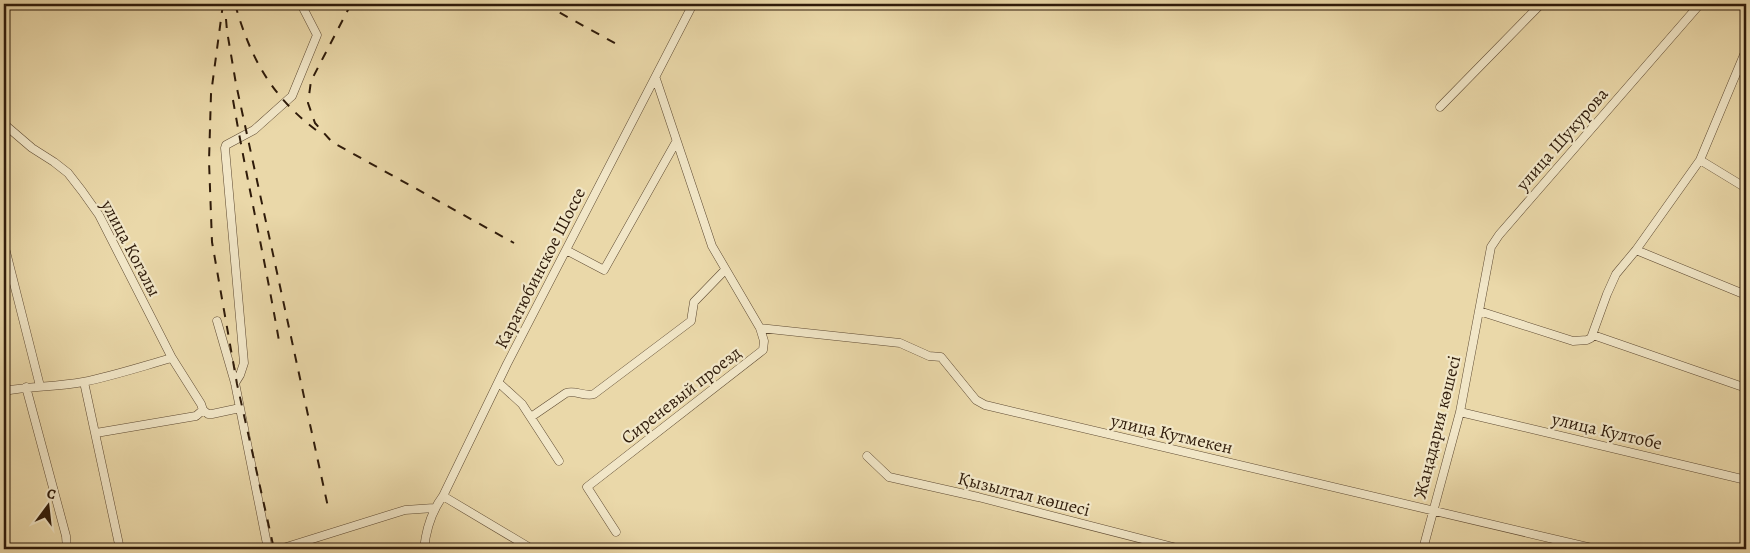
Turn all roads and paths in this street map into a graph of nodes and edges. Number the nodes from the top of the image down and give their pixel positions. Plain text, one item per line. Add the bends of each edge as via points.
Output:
1 (300, 4) edge
2 (693, 4) edge
3 (1541, 4) edge
4 (1700, 4) edge
5 (1746, 50) edge
6 (656, 79) junction
7 (1440, 107) dead end
8 (4, 124) edge
9 (676, 142) junction
10 (1700, 160) junction
11 (1746, 188) edge
12 (4, 244) edge
13 (566, 250) junction
14 (1636, 250) junction
15 (725, 270) junction
16 (1746, 295) edge
17 (1479, 311) junction
18 (217, 321) dead end
19 (760, 328) junction
20 (1593, 335) junction
21 (172, 358) junction
22 (84, 382) junction
23 (235, 383) junction
24 (499, 383) junction
25 (40, 386) junction
26 (26, 387) junction
27 (1746, 388) edge
28 (4, 391) edge
29 (240, 408) junction
30 (203, 410) junction
31 (1460, 412) junction
32 (531, 417) junction
33 (96, 434) junction
34 (867, 456) dead end
35 (559, 461) dead end
36 (1746, 480) edge
37 (443, 496) junction
38 (434, 508) junction
39 (1432, 512) junction
40 (616, 532) dead end
41 (1746, 541) edge
42 (67, 549) edge
43 (120, 549) edge
44 (268, 549) edge
45 (280, 549) edge
46 (424, 549) edge
47 (532, 549) edge
48 (1181, 549) edge
49 (1423, 549) edge
50 (1596, 549) edge
51 (1744, 549) edge

1 - 23 street via 317,35 292,96 254,130 226,144 225,148 244,363
2 - 6 street, Каратюбинское Шоссе
3 - 7 street
4 - 17 street, улица Шукурова via 1494,240
5 - 10 street
6 - 9 street
6 - 13 street, Каратюбинское Шоссе
8 - 21 street, улица Когалы via 68,173 82,191 103,222
9 - 13 street via 604,270
9 - 15 street via 712,246
10 - 11 street
10 - 14 street
12 - 25 street
13 - 24 street, Каратюбинское Шоссе
14 - 16 street
14 - 20 street via 1616,274
15 - 19 street
15 - 32 street via 694,302 691,322 594,394 566,393
17 - 20 street via 1573,341 1588,340
17 - 31 street, Жаңадария көшесі
18 - 23 street
19 - 39 street, улица Кутмекен via 900,343 929,356 941,357 976,400 985,405
19 - 40 street, Сиреневый проезд via 764,341 762,350 588,487
20 - 27 street
21 - 22 street
21 - 30 street, улица Когалы
22 - 25 street
22 - 33 street
23 - 29 street
24 - 32 street
24 - 37 street, Каратюбинское Шоссе
25 - 26 street
26 - 28 street
26 - 42 street
29 - 30 street via 212,414
29 - 44 street
30 - 33 street via 196,416
31 - 36 street, улица Култобе
31 - 39 street, Жаңадария көшесі
32 - 35 street
33 - 43 street
34 - 48 street, Қызылтал көшесі via 888,477
37 - 38 street, Каратюбинское Шоссе
37 - 47 street
38 - 45 street via 405,510
38 - 46 street, Каратюбинское Шоссе
39 - 49 street, Жаңадария көшесі
39 - 50 street, улица Кутмекен
41 - 51 street

